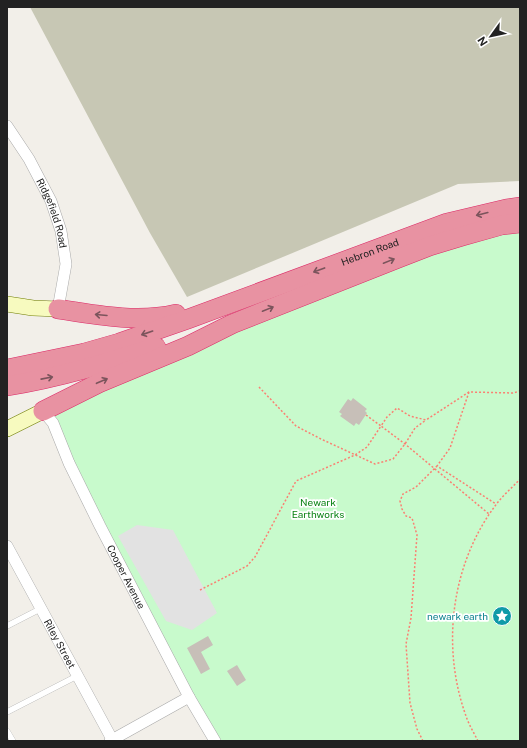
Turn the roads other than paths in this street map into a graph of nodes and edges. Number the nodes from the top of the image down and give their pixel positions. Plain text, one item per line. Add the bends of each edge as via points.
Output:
1 (7, 126) edge
2 (520, 207) edge
3 (520, 223) edge
4 (7, 304) edge
5 (223, 305) junction
6 (58, 309) junction
7 (232, 324) junction
8 (7, 369) edge
9 (7, 386) edge
10 (43, 412) junction
11 (7, 429) edge
12 (7, 546) edge
13 (40, 609) junction
14 (7, 626) edge
15 (78, 676) junction
16 (189, 697) junction
17 (7, 712) edge
18 (7, 731) edge
19 (13, 741) edge
20 (111, 741) edge
21 (215, 741) edge

1 - 6 street, Ridgefield Road via 29,158 51,201 61,231 66,264
2 -> 5 highway, Hebron Road via 447,223
7 -> 3 highway, Hebron Road via 430,246 502,225
4 - 6 street
5 -> 6 highway via 163,317 142,318
5 -> 8 highway via 84,353
9 -> 7 highway via 64,375
10 -> 7 highway via 99,383 188,346
10 - 11 street
10 - 16 street, Cooper Avenue via 53,423 69,463
12 - 13 street, Riley Street
13 - 14 lane
13 - 15 street, Riley Street
15 - 17 lane
15 - 20 street, Riley Street
16 - 20 street
16 - 21 street, Cooper Avenue
18 - 19 lane

